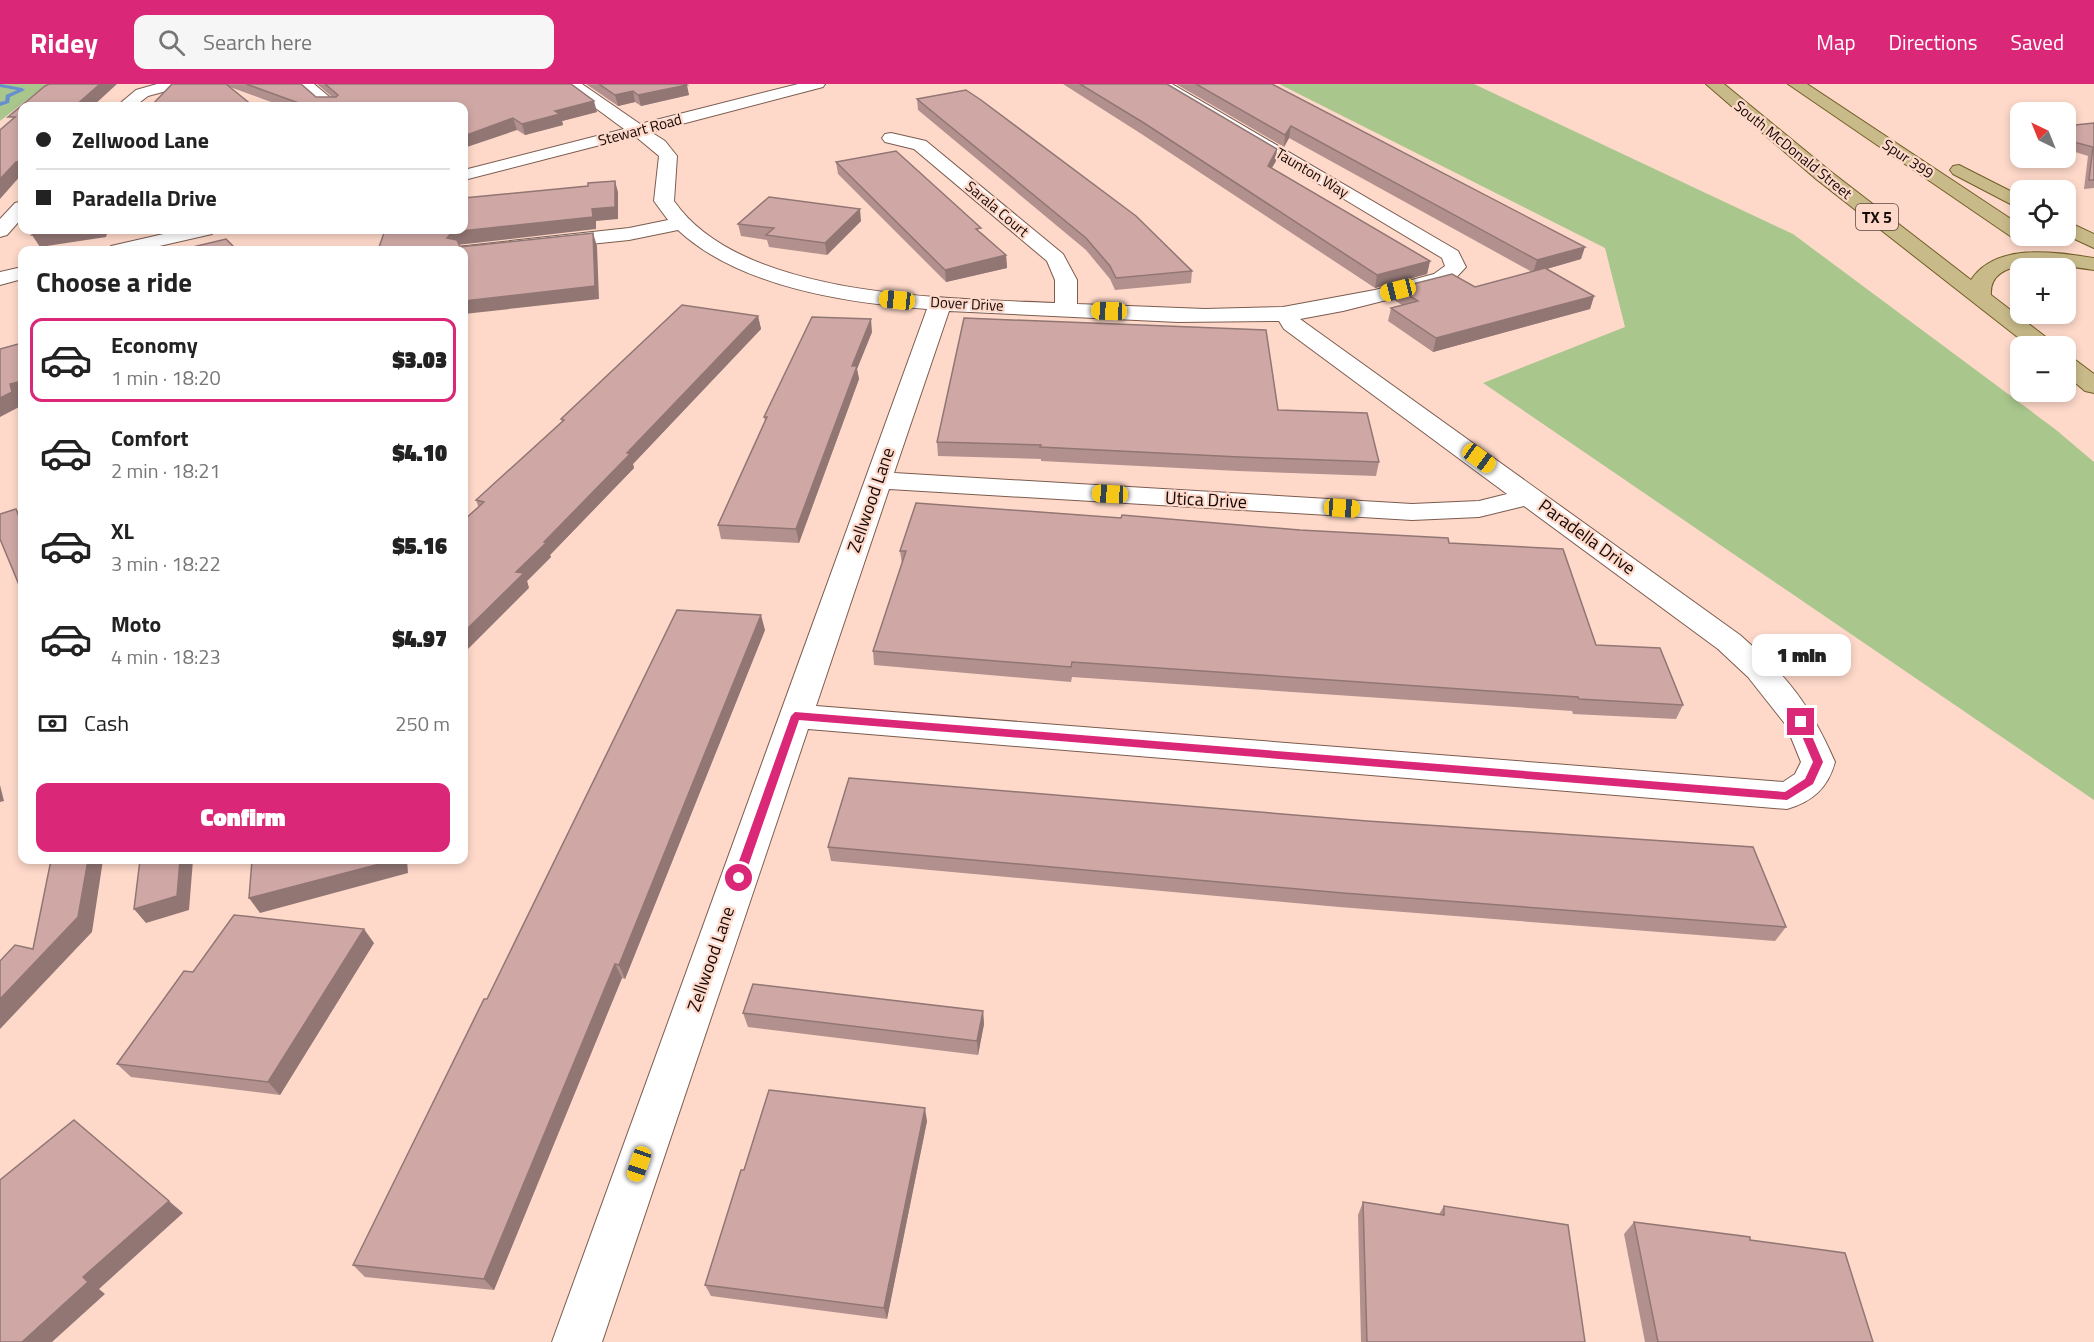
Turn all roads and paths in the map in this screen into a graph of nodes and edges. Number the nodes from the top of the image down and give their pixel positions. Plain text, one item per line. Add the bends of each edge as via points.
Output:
1 (175, 84) edge
2 (304, 84) edge
3 (571, 84) edge
4 (773, 84) edge
5 (817, 84) edge
6 (1161, 84) edge
7 (1714, 84) edge
8 (1796, 84) edge
9 (1807, 84) edge
10 (130, 102) edge
11 (327, 102) edge
12 (631, 126) junction
13 (891, 138) dead end
14 (468, 162) edge
15 (468, 174) edge
16 (2010, 199) edge
17 (18, 211) edge
18 (680, 224) junction
19 (2010, 228) edge
20 (0, 231) edge
21 (2076, 232) edge
22 (188, 234) edge
23 (2094, 242) edge
24 (136, 246) edge
25 (2038, 246) edge
26 (468, 251) edge
27 (2056, 258) edge
28 (2076, 262) edge
29 (2010, 264) edge
30 (2094, 264) edge
31 (1456, 267) joint
32 (2076, 272) edge
33 (18, 274) edge
34 (0, 279) edge
35 (2094, 284) edge
36 (1980, 297) junction
37 (940, 304) junction
38 (1066, 309) junction
39 (1285, 314) junction
40 (2030, 336) edge
41 (878, 480) junction
42 (1532, 496) junction
43 (795, 716) junction
44 (577, 1342) edge

1 - 10 street via 142,93
2 - 11 street
3 - 12 street, Dover Drive
4 - 12 street, Stewart Road
5 - 12 street, Stewart Road
6 - 31 street, Taunton Way via 1451,255
7 - 36 main road, South McDonald Street / TX 5
8 - 19 main road, Spur 399
9 - 16 main road
12 - 14 street, Stewart Road
12 - 15 street, Stewart Road
12 - 18 street, Dover Drive via 668,156 662,193
13 - 38 street, Sarala Court via 920,146 1056,258 1066,280
17 - 20 street
18 - 26 street via 613,236
18 - 37 street, Dover Drive via 725,254 787,281 854,296
21 - 23 main road
22 - 24 street
25 - 27 main road, Spur 399
28 - 30 main road
29 - 36 main road via 1997,267 1980,282
31 - 39 street, Dover Drive via 1442,279
32 - 35 main road, Spur 399
33 - 34 street
36 - 40 main road, South McDonald Street / TX 5
37 - 38 street, Dover Drive
37 - 41 street, Zellwood Lane
38 - 39 street, Dover Drive via 1217,316
39 - 42 street, Paradella Drive via 1306,335
41 - 42 street, Utica Drive via 1412,513 1479,509
41 - 43 street, Zellwood Lane
42 - 43 street, Paradella Drive via 1760,669 1801,722 1818,762 1809,782 1787,796
43 - 44 street, Zellwood Lane

